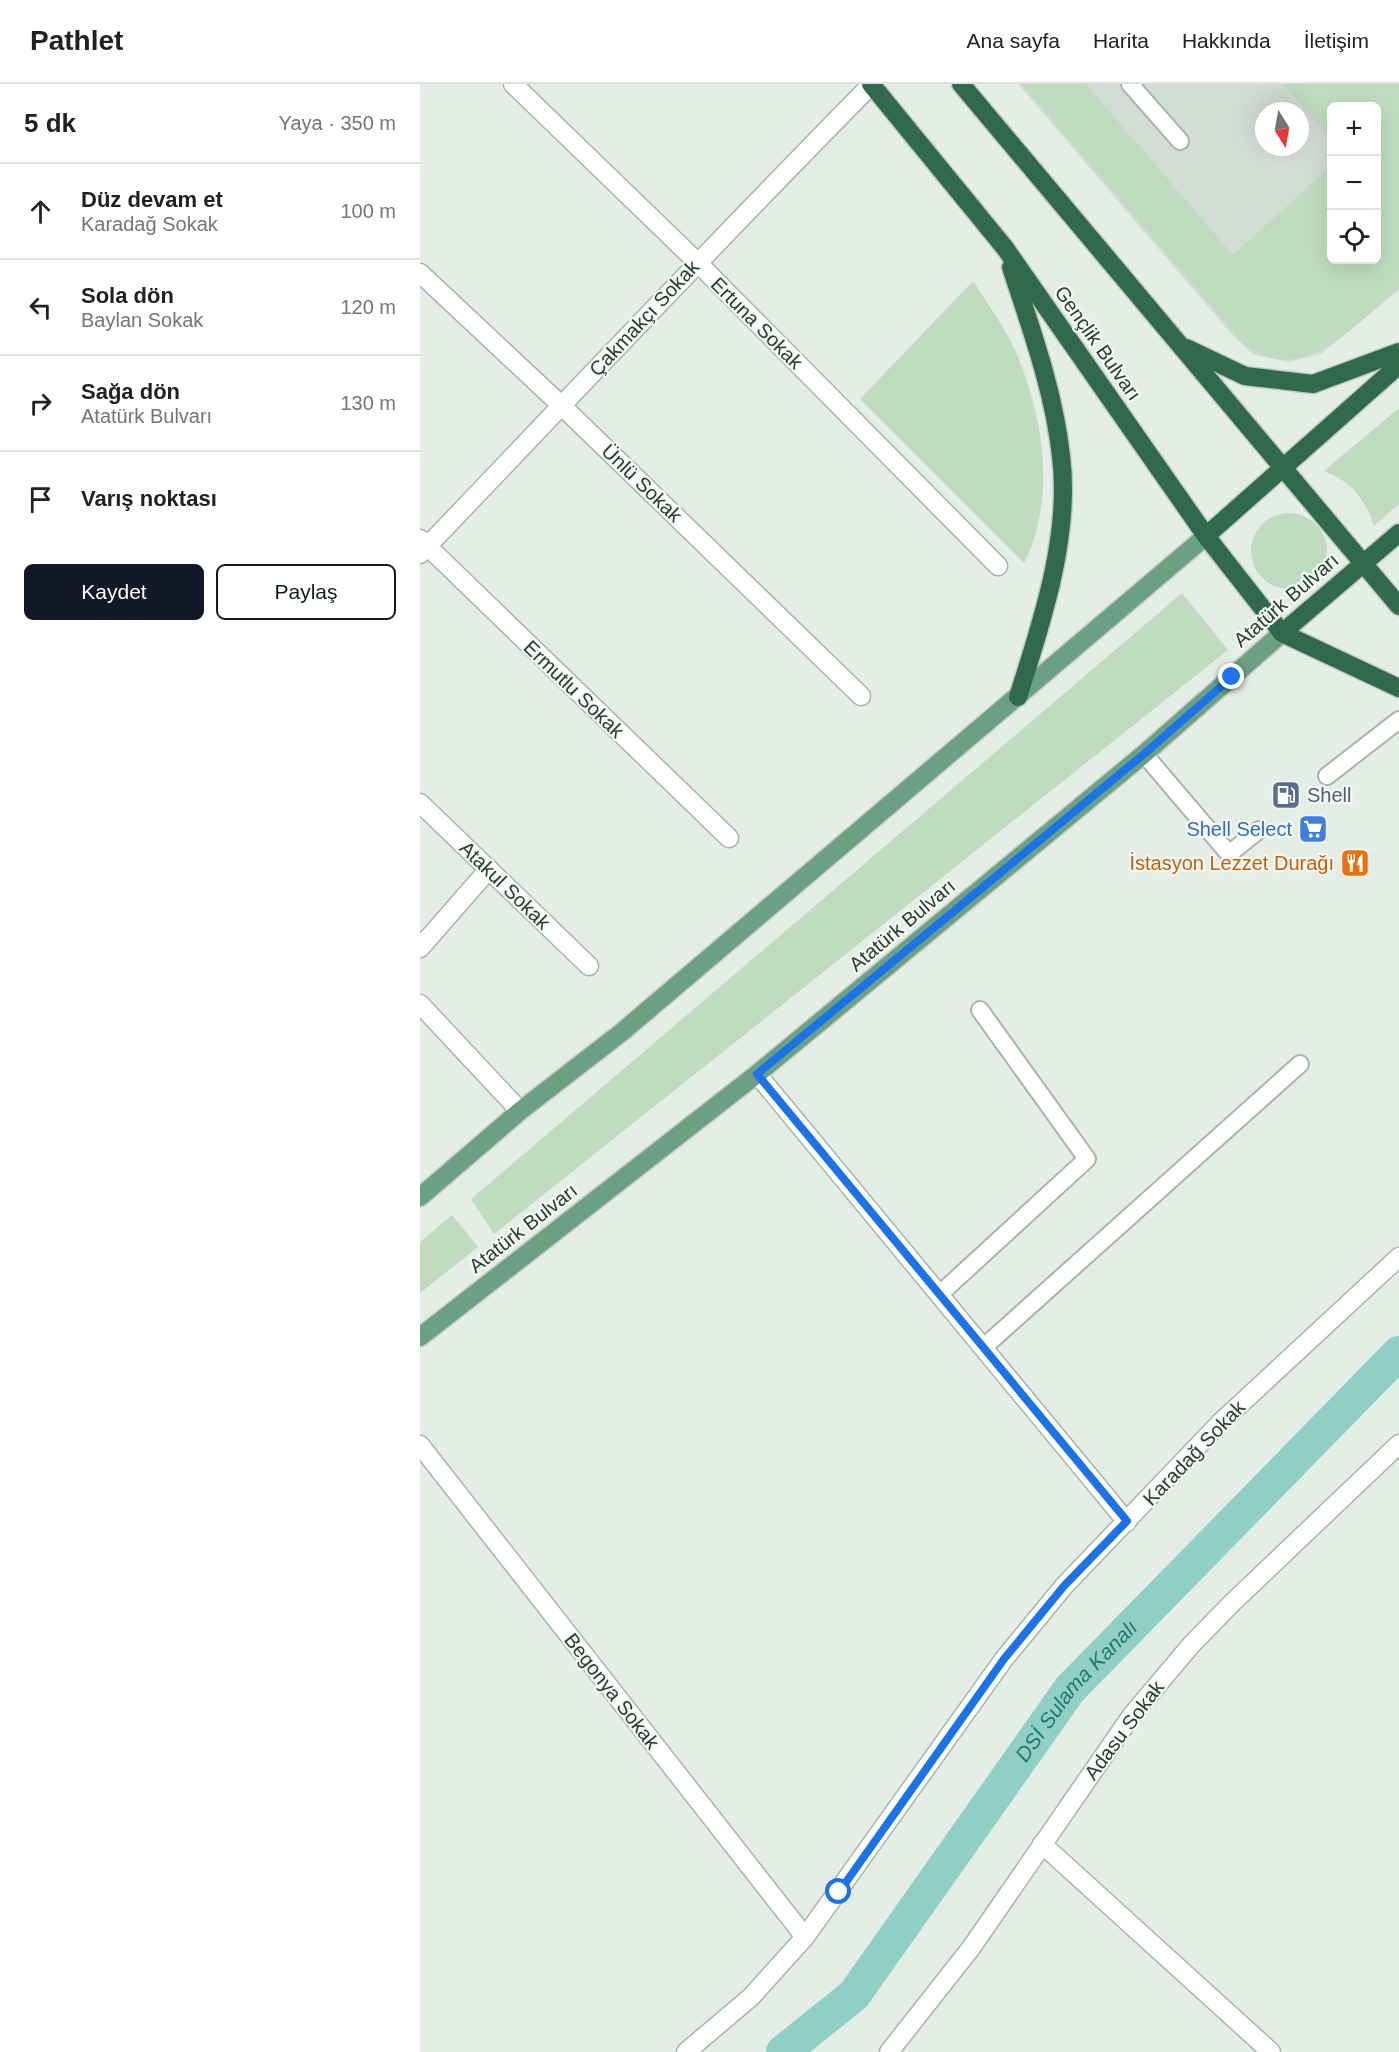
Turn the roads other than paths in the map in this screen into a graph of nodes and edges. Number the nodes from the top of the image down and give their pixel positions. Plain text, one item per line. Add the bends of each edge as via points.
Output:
1 (513, 84) edge
2 (871, 84) edge
3 (961, 84) edge
4 (1130, 84) edge
5 (1180, 141) dead end
6 (1005, 248) junction
7 (697, 261) junction
8 (420, 273) edge
9 (1178, 344) junction
10 (1399, 352) edge
11 (1399, 365) edge
12 (563, 406) junction
13 (1284, 466) junction
14 (1399, 533) edge
15 (1206, 536) junction
16 (422, 547) edge
17 (1363, 564) junction
18 (998, 566) dead end
19 (1399, 606) edge
20 (1282, 633) junction
21 (1399, 688) edge
22 (861, 696) dead end
23 (1018, 697) junction
24 (1399, 720) edge
25 (1144, 754) junction
26 (1327, 776) dead end
27 (420, 803) edge
28 (1259, 830) dead end
29 (729, 838) dead end
30 (489, 869) junction
31 (420, 948) edge
32 (589, 966) dead end
33 (420, 1005) edge
34 (980, 1010) dead end
35 (1300, 1064) dead end
36 (757, 1074) junction
37 (520, 1111) junction
38 (420, 1197) edge
39 (1399, 1257) edge
40 (941, 1293) junction
41 (420, 1337) edge
42 (985, 1347) junction
43 (1399, 1444) edge
44 (420, 1445) edge
45 (1127, 1521) junction
46 (1042, 1844) junction
47 (805, 1937) junction
48 (686, 2052) edge
49 (889, 2052) edge
50 (1271, 2052) edge

1 - 7 street, Ertuna Sokak
2 - 6 highway, Gençlik Bulvarı
2 - 7 street, Çakmakçı Sokak
3 - 9 highway
4 - 5 lane
6 - 15 highway, Gençlik Bulvarı
6 - 23 highway via 1052,400 1062,458 1061,512 1047,608
7 - 12 street, Çakmakçı Sokak
7 - 18 street, Ertuna Sokak
8 - 12 street, Ünlü Sokak
9 - 10 highway via 1245,376 1313,384
9 - 13 highway
11 - 13 highway
12 - 16 street, Çakmakçı Sokak
12 - 22 street, Ünlü Sokak
13 - 15 highway
13 - 17 highway
14 - 17 highway, Atatürk Bulvarı
15 - 20 highway, Gençlik Bulvarı
15 - 23 main road
16 - 29 street, Ermutlu Sokak
17 - 19 highway
17 - 20 highway, Atatürk Bulvarı
20 - 21 highway
20 - 25 main road, Atatürk Bulvarı
23 - 37 main road via 622,1032
24 - 26 lane
25 - 28 lane via 1229,854
25 - 36 main road, Atatürk Bulvarı
27 - 30 street, Atakul Sokak
30 - 31 street
30 - 32 street, Atakul Sokak
33 - 37 street
34 - 40 lane via 1087,1159
35 - 42 lane
36 - 40 street
36 - 41 main road, Atatürk Bulvarı
37 - 38 main road
39 - 45 street, Karadağ Sokak via 1221,1422
40 - 42 street
42 - 45 street
43 - 46 street, Adasu Sokak via 1192,1644 1132,1716
44 - 47 street, Begonya Sokak
45 - 47 street, Karadağ Sokak via 1064,1586 1004,1659
46 - 49 street, Adasu Sokak via 970,1948
46 - 50 street
47 - 48 street, Karadağ Sokak via 751,1997

